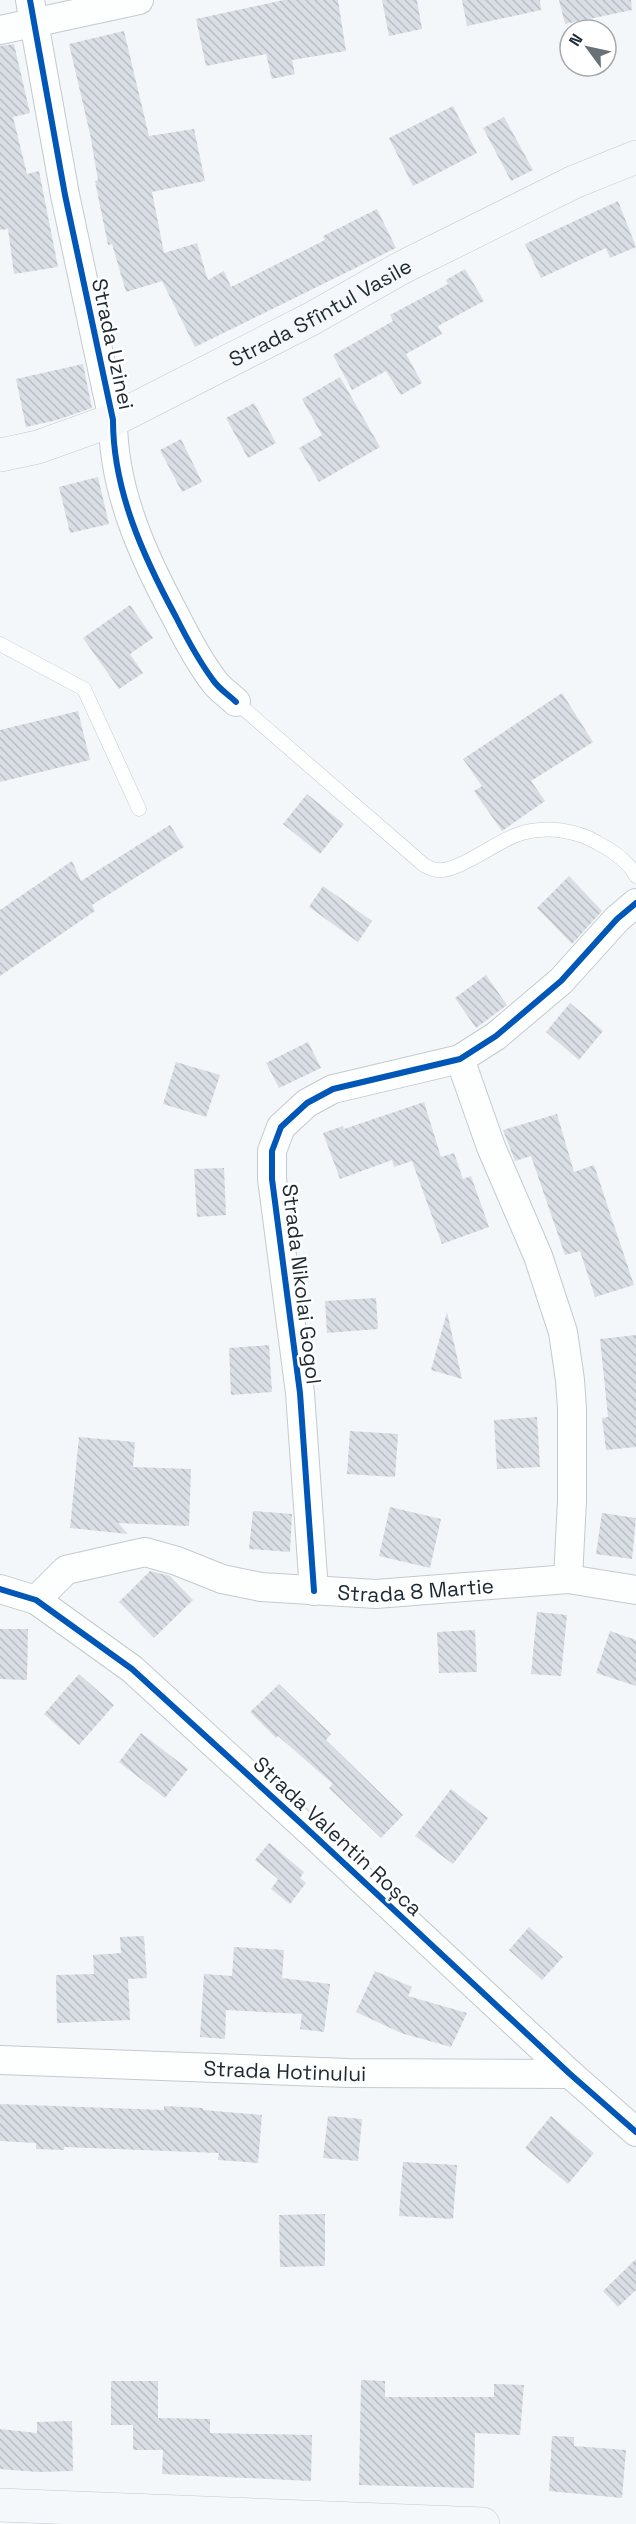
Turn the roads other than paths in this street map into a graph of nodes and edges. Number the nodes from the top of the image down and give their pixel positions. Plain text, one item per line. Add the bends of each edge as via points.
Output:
1 (139, 0) edge
2 (33, 11) edge
3 (0, 30) edge
4 (636, 157) edge
5 (113, 420) junction
6 (0, 455) edge
7 (0, 644) edge
8 (236, 702) joint
9 (139, 808) dead end
10 (636, 876) edge
11 (636, 903) edge
12 (460, 1059) junction
13 (568, 1579) junction
14 (0, 1589) edge
15 (636, 1590) edge
16 (314, 1591) junction
17 (36, 1600) junction
18 (0, 2060) edge
19 (570, 2074) junction
20 (636, 2132) edge
21 (0, 2505) edge
22 (483, 2524) edge

1 - 2 street
2 - 3 street
2 - 5 street, Strada Uzinei via 65,195
4 - 5 street, Strada Sfîntul Vasile via 574,182 402,267 311,319
5 - 6 street, Strada Sfîntul Vasile via 38,447
5 - 8 street, Strada Uzinei via 119,482 155,578 214,682
7 - 9 lane via 84,689
8 - 10 lane via 424,865 437,870 451,869 522,833 563,830 583,834 604,846 630,865
11 - 12 street, Strada Nikolai Gogol via 616,919 561,981 496,1036
12 - 13 street via 491,1147 538,1256 563,1332 572,1409 573,1500
12 - 16 street, Strada Nikolai Gogol via 333,1089 307,1103 281,1127 272,1150 272,1179 300,1394
13 - 15 street, Strada 8 Martie
13 - 16 street, Strada 8 Martie via 376,1594
14 - 17 street, Strada Valentin Roșca
16 - 17 street, Strada 8 Martie via 222,1579 145,1551 66,1570
17 - 19 street, Strada Valentin Roșca via 132,1669
18 - 19 street, Strada Hotinului via 348,2073
19 - 20 street, Strada Valentin Roșca
21 - 22 street

